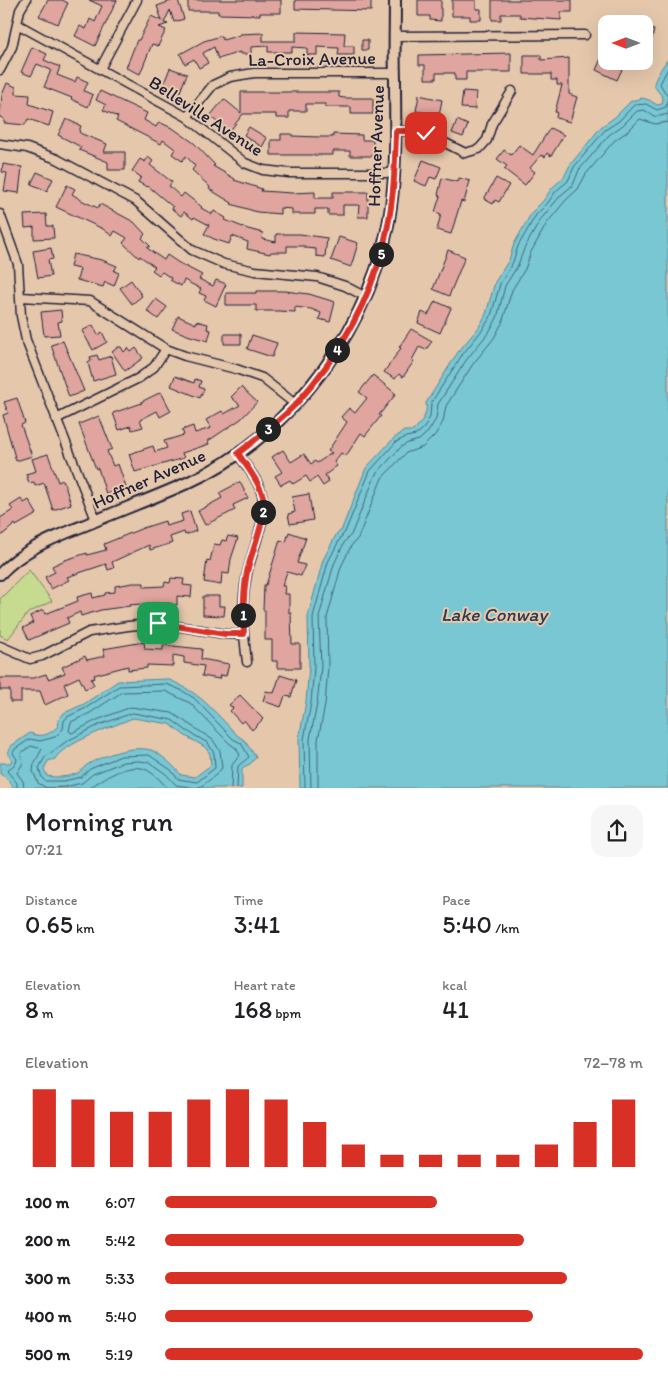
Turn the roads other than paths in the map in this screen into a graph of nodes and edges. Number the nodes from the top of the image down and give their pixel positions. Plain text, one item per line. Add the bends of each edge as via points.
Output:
1 (26, 0) edge
2 (137, 0) edge
3 (395, 0) edge
4 (17, 24) junction
5 (395, 36) junction
6 (585, 36) dead end
7 (100, 68) junction
8 (0, 70) edge
9 (395, 73) junction
10 (512, 91) dead end
11 (187, 117) junction
12 (396, 131) junction
13 (0, 144) edge
14 (395, 172) junction
15 (0, 214) edge
16 (21, 297) junction
17 (366, 297) junction
18 (166, 349) junction
19 (295, 404) junction
20 (56, 419) junction
21 (238, 453) junction
22 (96, 520) junction
23 (0, 574) edge
24 (244, 634) junction
25 (0, 646) edge
26 (247, 662) dead end

1 - 4 street
2 - 7 street
3 - 5 main road, Hoffner Avenue
4 - 7 street, Belleville Avenue
4 - 8 street via 12,47
5 - 6 street
5 - 9 main road, Hoffner Avenue
7 - 11 street, Belleville Avenue
9 - 11 street, La-Croix Avenue via 254,73 230,77 213,85
9 - 12 main road, Hoffner Avenue
10 - 12 street via 479,150 465,153 426,133
11 - 14 street, Belleville Avenue via 245,163 263,170
12 - 14 main road, Hoffner Avenue
13 - 17 street via 27,148 57,159 136,201 192,250 224,264 255,271 317,276
14 - 17 main road, Hoffner Avenue via 387,232
15 - 16 street via 18,264
16 - 18 street via 90,301
16 - 20 street via 26,340
17 - 19 main road, Hoffner Avenue via 335,354
18 - 19 street via 262,378
18 - 20 street via 154,366 139,378
19 - 21 main road, Hoffner Avenue
20 - 22 street
21 - 22 main road, Hoffner Avenue via 193,480
21 - 24 street via 260,488 264,501 247,572
22 - 23 main road, Hoffner Avenue via 50,539 27,552
24 - 25 street via 158,623 90,632 30,659
24 - 26 street

